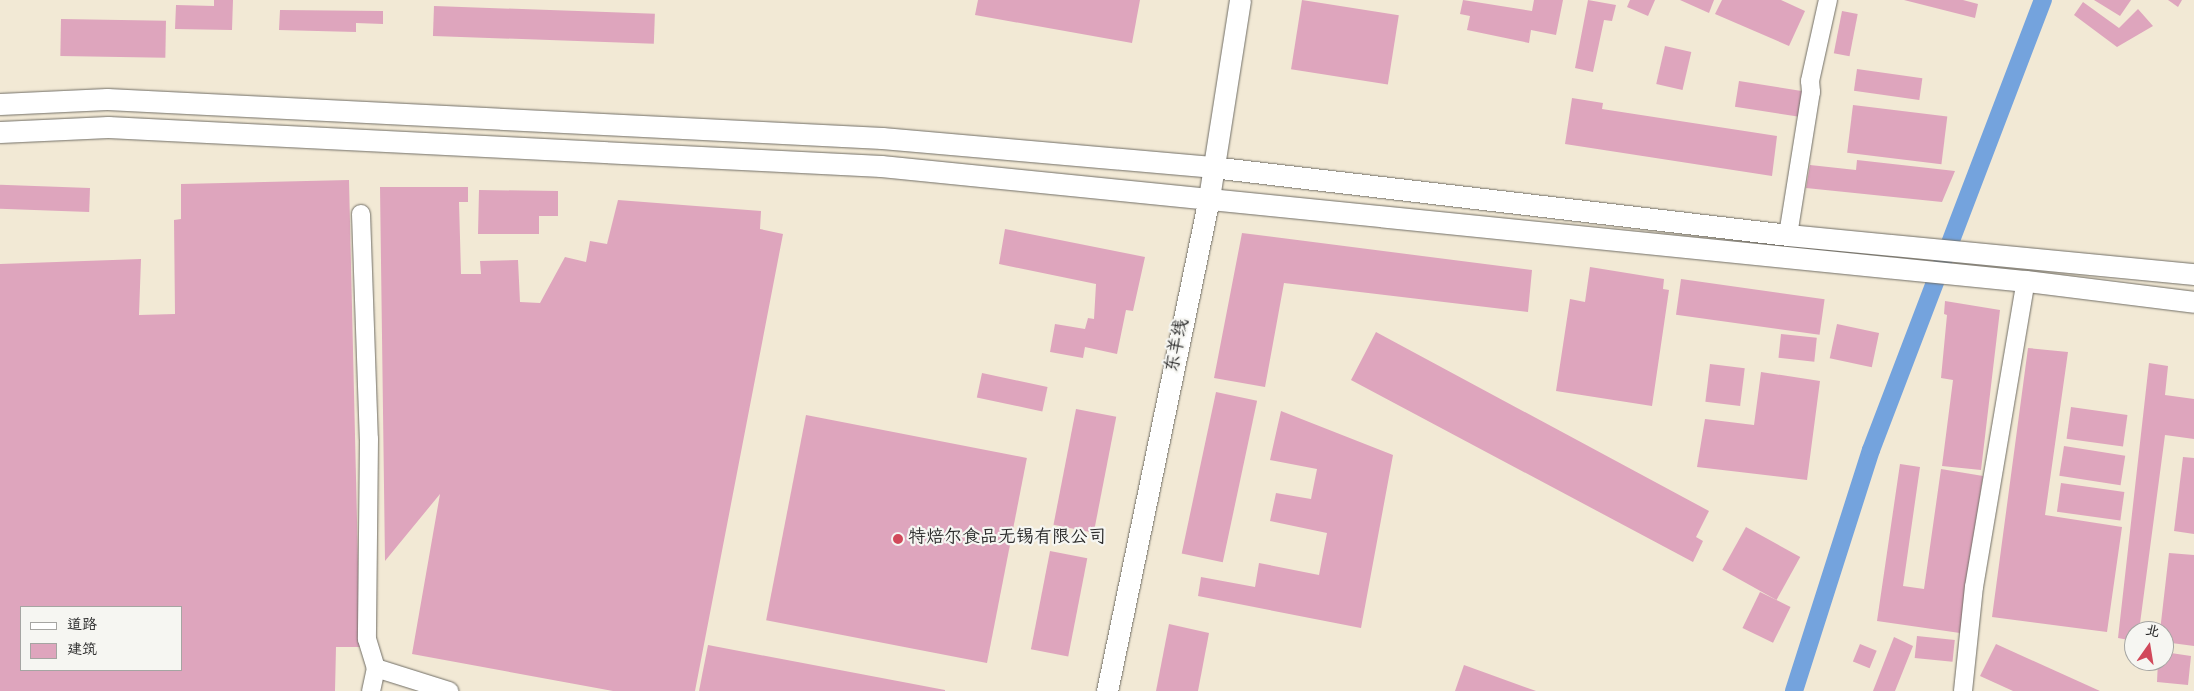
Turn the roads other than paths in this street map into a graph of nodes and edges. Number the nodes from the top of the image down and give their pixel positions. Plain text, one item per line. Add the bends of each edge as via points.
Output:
1 (1240, 0) edge
2 (1828, 0) edge
3 (0, 104) edge
4 (0, 132) edge
5 (1212, 168) junction
6 (1209, 198) junction
7 (361, 214) dead end
8 (1788, 235) junction
9 (2194, 274) edge
10 (2026, 282) junction
11 (2194, 302) edge
12 (376, 668) junction
13 (371, 691) edge
14 (449, 691) edge
15 (1107, 691) edge
16 (1963, 691) edge

1 - 5 main road, 东羊线
2 - 8 street via 1810,81 1811,92
3 - 5 main road via 106,99 882,138
4 - 6 main road via 108,127 881,166
5 - 6 main road, 东羊线
5 - 8 main road
6 - 10 main road
6 - 15 main road, 东羊线
7 - 12 street via 370,439 367,639
8 - 9 main road
10 - 11 main road
10 - 16 street via 1974,587
12 - 13 street
12 - 14 street

